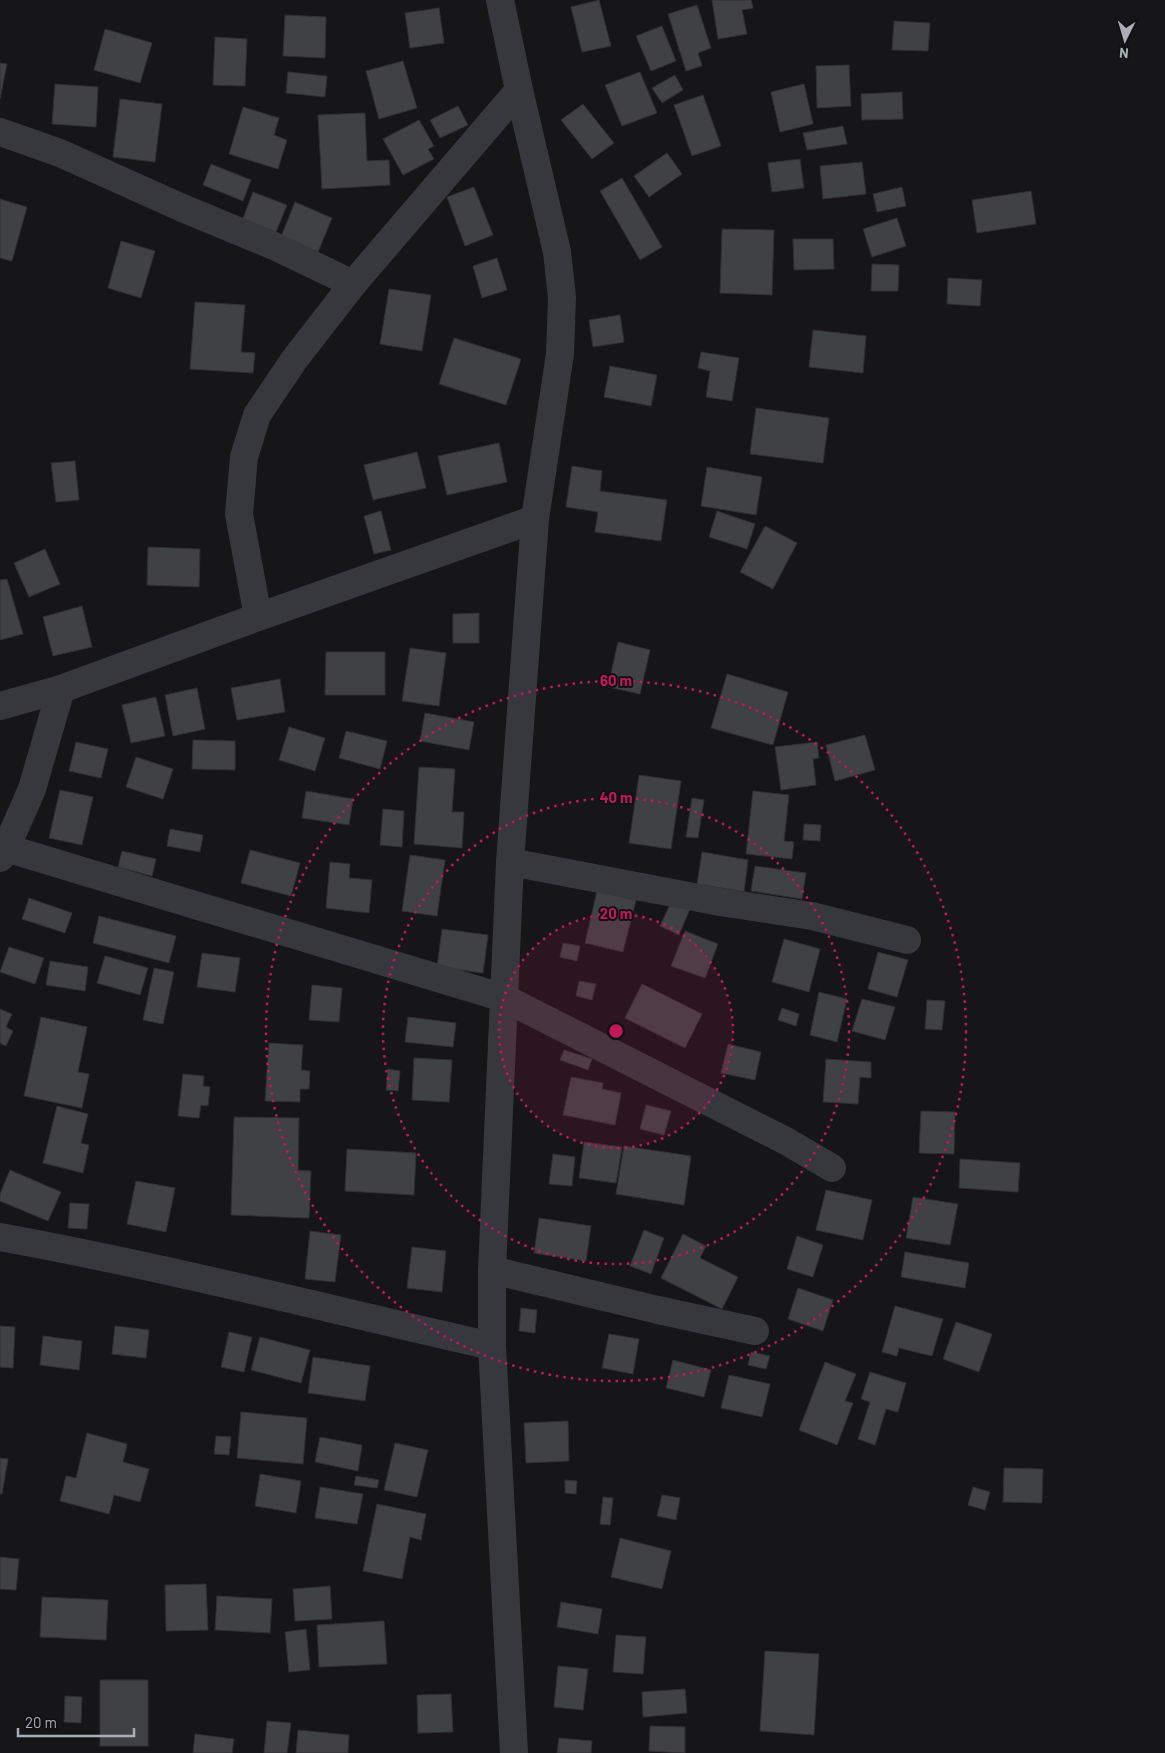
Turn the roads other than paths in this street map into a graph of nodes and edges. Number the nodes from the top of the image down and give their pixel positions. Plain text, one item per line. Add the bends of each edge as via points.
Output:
1 (500, 0) edge
2 (519, 90) junction
3 (0, 132) edge
4 (353, 284) junction
5 (535, 519) junction
6 (258, 617) junction
7 (61, 690) junction
8 (0, 706) edge
9 (3, 853) edge
10 (510, 862) junction
11 (907, 940) dead end
12 (504, 998) junction
13 (832, 1168) dead end
14 (0, 1238) edge
15 (492, 1270) junction
16 (755, 1331) dead end
17 (492, 1346) junction
18 (514, 1753) edge

1 - 2 street
2 - 4 street
2 - 5 street via 557,252 562,297 560,354
3 - 4 street via 60,153
4 - 6 street via 294,360 257,415 244,457 239,514
5 - 6 street
5 - 10 street
6 - 7 street
7 - 8 street
7 - 9 street via 32,789
9 - 12 street
10 - 11 street via 812,916
10 - 12 street
12 - 13 street via 786,1141
12 - 15 street
14 - 17 street via 159,1269
15 - 16 street
15 - 17 street
17 - 18 street

